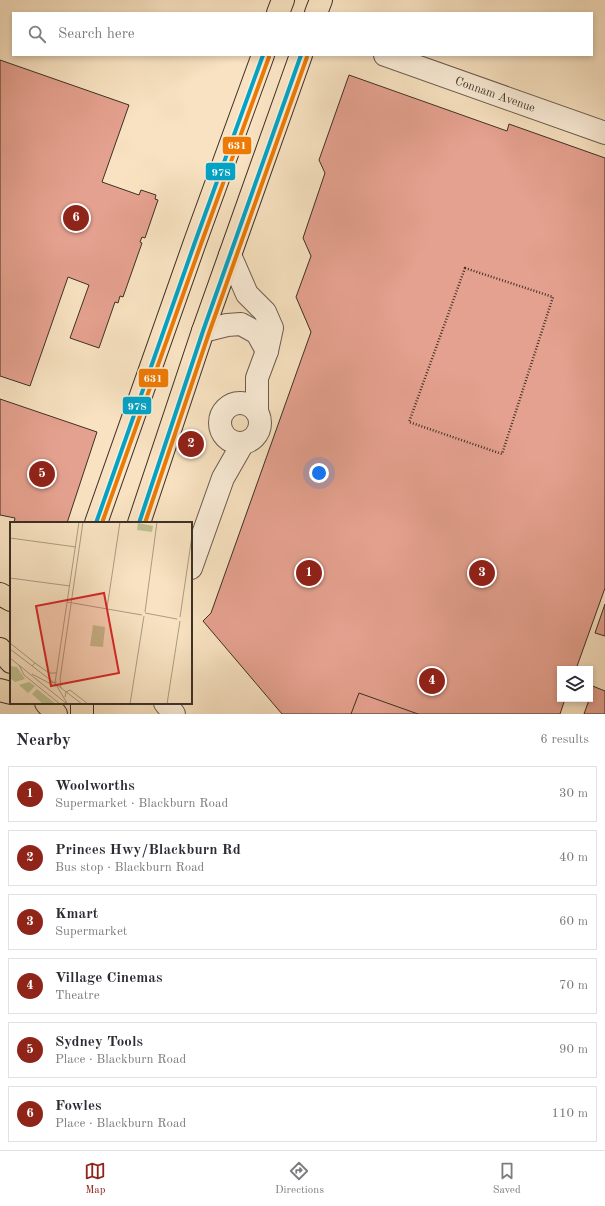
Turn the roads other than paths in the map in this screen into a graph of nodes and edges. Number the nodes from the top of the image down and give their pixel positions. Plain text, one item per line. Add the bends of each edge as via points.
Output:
1 (283, 0) edge
2 (321, 0) edge
3 (278, 12) edge
4 (316, 12) edge
5 (263, 56) edge
6 (301, 56) edge
7 (388, 56) edge
8 (605, 133) edge
9 (230, 255) junction
10 (203, 331) junction
11 (267, 351) junction
12 (257, 378) junction
13 (234, 404) junction
14 (255, 431) junction
15 (96, 522) edge
16 (139, 522) edge
17 (192, 565) edge
18 (0, 594) edge
19 (10, 599) edge
20 (0, 649) edge
21 (10, 661) edge
22 (0, 690) edge
23 (10, 693) edge
24 (37, 704) edge
25 (47, 704) edge
26 (166, 704) edge
27 (36, 714) edge
28 (56, 714) edge
29 (174, 714) edge

1 - 3 main road
2 - 4 main road
5 - 15 main road
6 - 9 main road
7 - 8 street, Connam Avenue
9 - 10 main road
9 - 11 street via 247,294 265,312 272,328
10 - 11 street via 241,324 257,334
10 - 16 main road
11 - 12 street
12 - 13 street
12 - 14 street
13 - 14 street via 247,404 252,408
13 - 14 street via 228,406 221,416 221,430
14 - 17 street via 223,478
18 - 19 main road
20 - 21 main road
22 - 23 main road
24 - 27 main road
25 - 28 main road
26 - 29 street

